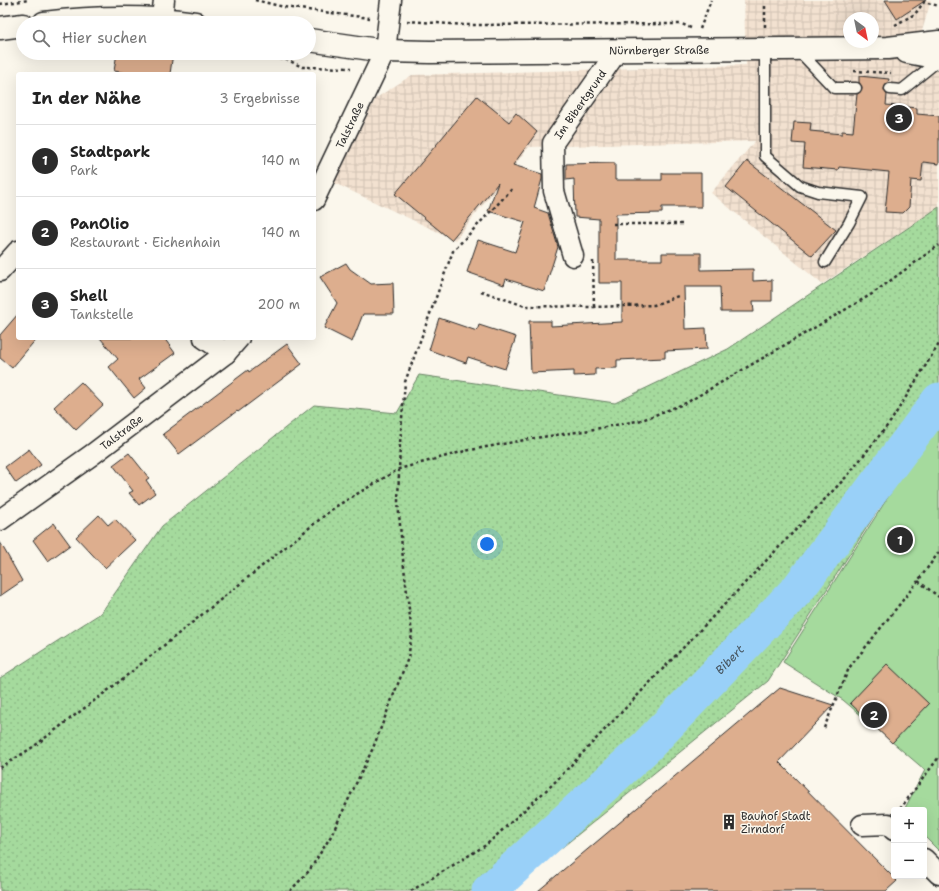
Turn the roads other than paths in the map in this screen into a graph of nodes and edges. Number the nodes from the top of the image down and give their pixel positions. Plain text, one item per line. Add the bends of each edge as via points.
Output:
1 (391, 0) edge
2 (163, 9) edge
3 (105, 16) edge
4 (179, 16) edge
5 (16, 26) edge
6 (0, 28) edge
7 (888, 38) junction
8 (765, 40) junction
9 (316, 41) edge
10 (939, 42) edge
11 (796, 49) junction
12 (618, 50) junction
13 (385, 51) junction
14 (939, 59) edge
15 (856, 88) dead end
16 (890, 89) dead end
17 (316, 196) edge
18 (16, 252) edge
19 (573, 256) dead end
20 (825, 262) dead end
21 (0, 271) edge
22 (207, 340) edge
23 (237, 340) edge
24 (226, 353) junction
25 (0, 520) edge
26 (862, 825) dead end
27 (891, 827) edge
28 (927, 862) edge
29 (939, 874) edge

1 - 13 street
2 - 3 main road
2 - 4 main road
5 - 6 main road
7 - 10 main road, Nürnberger Straße
7 - 11 main road, Nürnberger Straße
7 - 14 main road, Nürnberger Straße
8 - 11 main road, Nürnberger Straße
8 - 12 main road, Nürnberger Straße
8 - 20 lane via 765,156 800,186 818,192 862,197
9 - 13 main road, Nürnberger Straße
11 - 15 lane via 834,88
12 - 13 main road, Nürnberger Straße
12 - 19 street, Im Bibertgrund via 553,143 554,191
13 - 17 street, Talstraße
14 - 16 lane via 902,90
18 - 21 street
22 - 24 street
23 - 24 street, Talstraße
24 - 25 street, Talstraße via 93,454
26 - 27 street via 888,824
28 - 29 street

